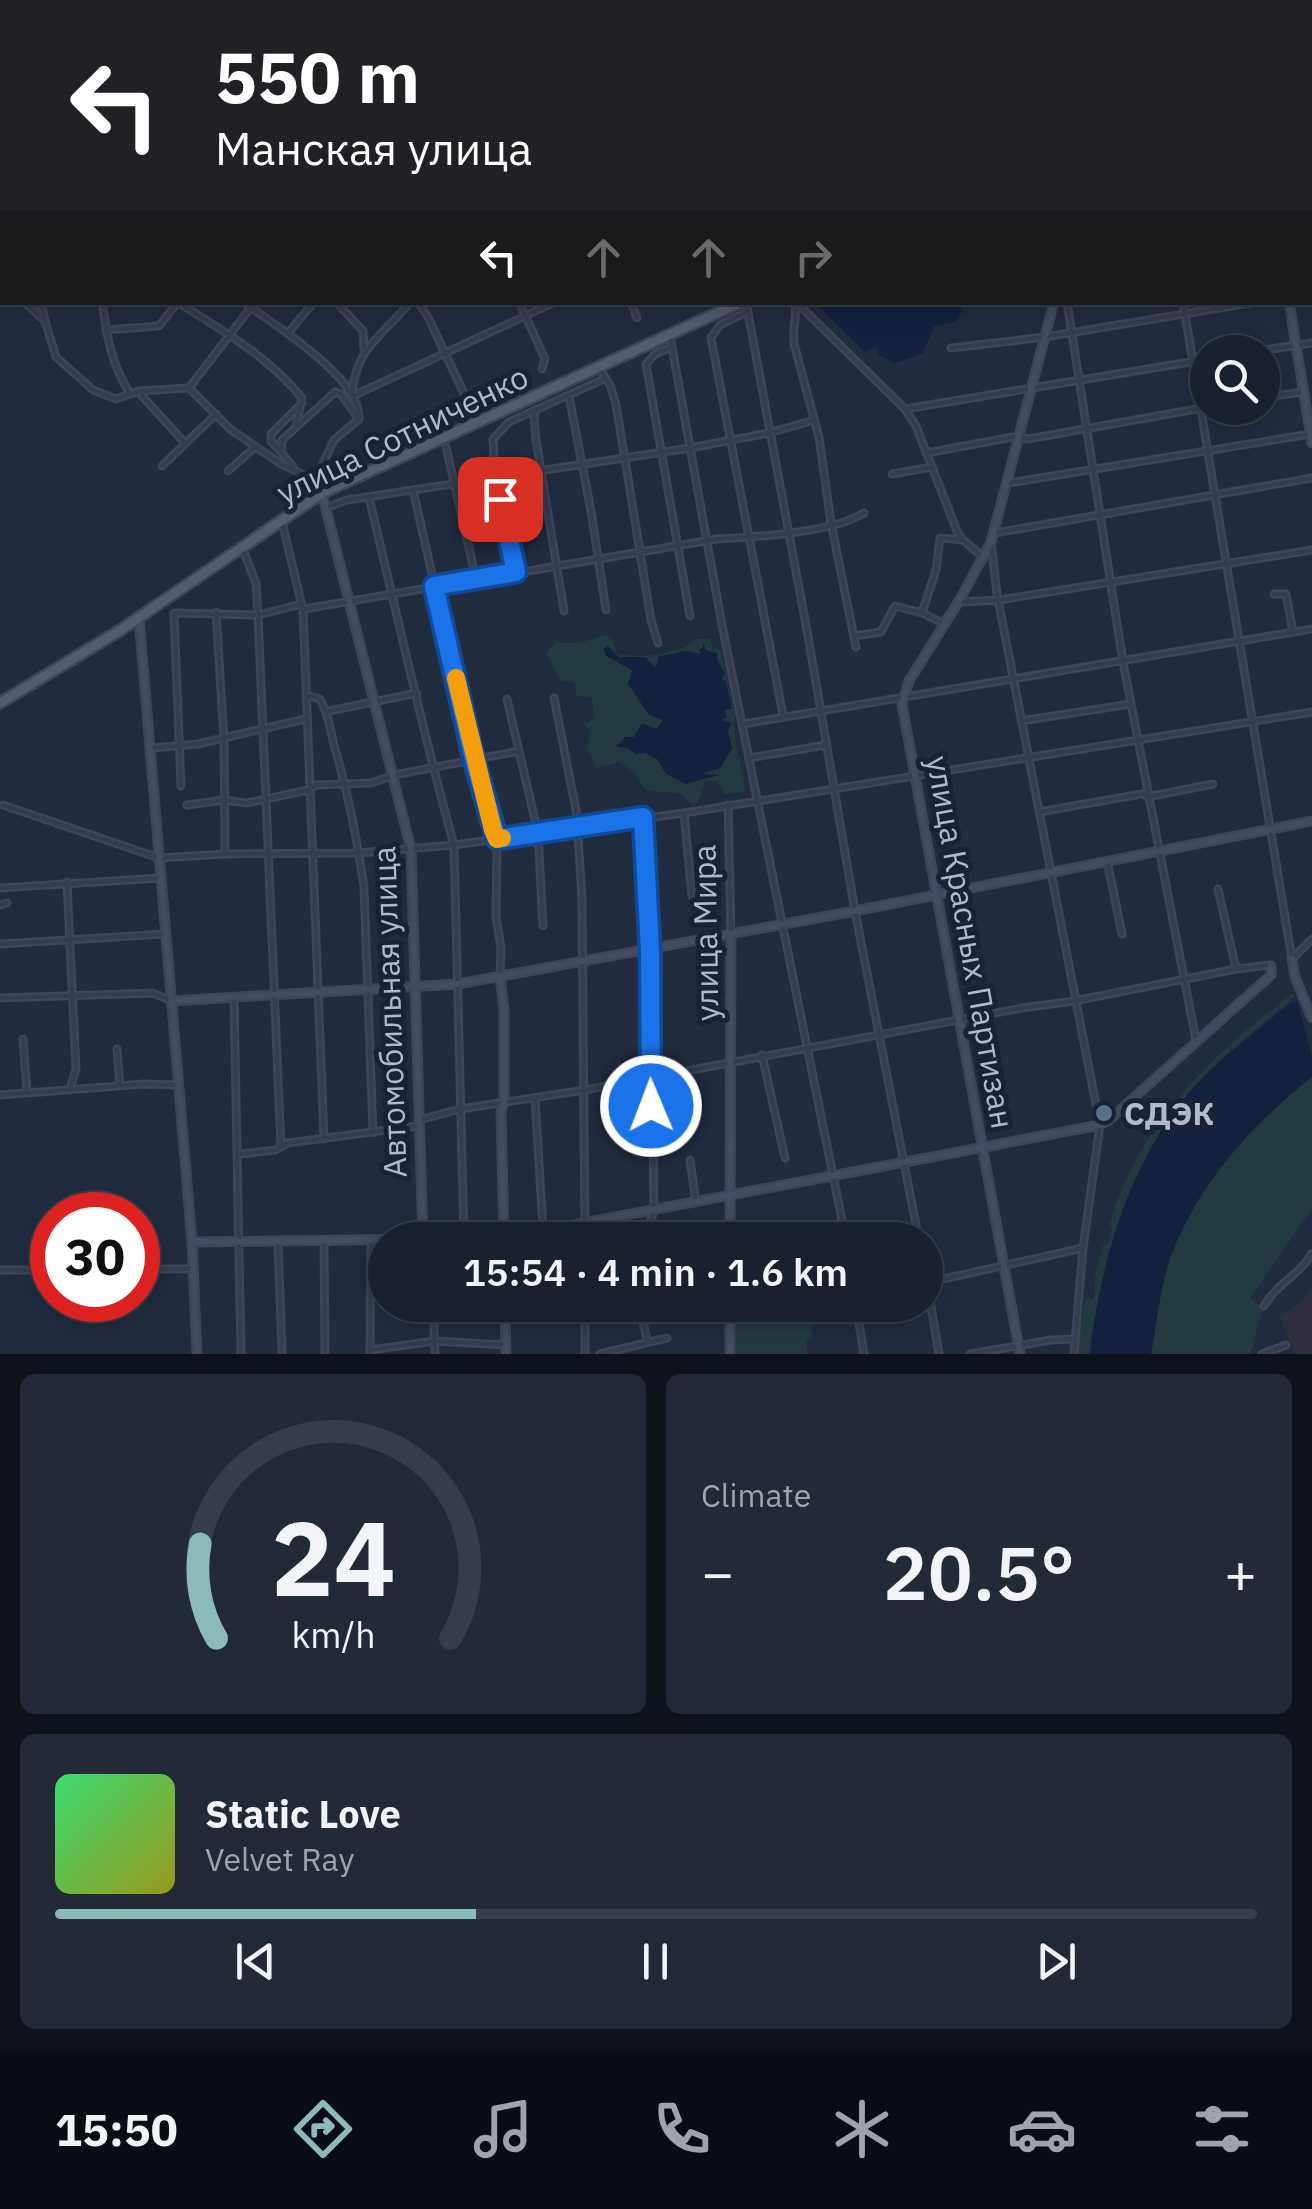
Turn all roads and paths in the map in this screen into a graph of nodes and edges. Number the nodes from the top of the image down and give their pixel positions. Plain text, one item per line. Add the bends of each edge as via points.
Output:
1 (27, 305) edge
2 (42, 305) edge
3 (102, 305) edge
4 (176, 305) edge
5 (181, 305) edge
6 (253, 305) edge
7 (311, 305) edge
8 (339, 305) edge
9 (407, 305) edge
10 (420, 305) edge
11 (520, 305) edge
12 (549, 305) edge
13 (632, 305) edge
14 (796, 305) edge
15 (798, 305) edge
16 (1053, 305) edge
17 (1067, 305) edge
18 (1183, 305) edge
19 (1240, 305) edge
20 (1289, 305) edge
21 (745, 306) edge
22 (1185, 315) junction
23 (525, 316) junction
24 (637, 318) dead end
25 (46, 321) junction
26 (106, 330) junction
27 (1071, 332) junction
28 (288, 333) junction
29 (230, 335) junction
30 (1045, 337) junction
31 (671, 341) junction
32 (1312, 343) edge
33 (1296, 346) junction
34 (950, 348) dead end
35 (1280, 348) edge
36 (364, 349) junction
37 (1190, 349) edge
38 (444, 353) junction
39 (1190, 362) edge
40 (599, 368) junction
41 (542, 369) dead end
42 (606, 377) junction
43 (1078, 379) junction
44 (189, 388) junction
45 (1033, 388) junction
46 (144, 390) junction
47 (1303, 392) junction
48 (130, 393) junction
49 (353, 394) junction
50 (1280, 395) edge
51 (569, 396) junction
52 (302, 403) junction
53 (469, 404) dead end
54 (536, 409) junction
55 (906, 409) junction
56 (1190, 410) edge
57 (216, 414) junction
58 (359, 419) junction
59 (814, 420) junction
60 (1203, 425) edge
61 (296, 426) junction
62 (1085, 428) junction
63 (769, 433) junction
64 (1310, 434) edge
65 (1020, 438) junction
66 (730, 440) junction
67 (1312, 443) edge
68 (185, 444) junction
69 (256, 447) junction
70 (446, 447) dead end
71 (690, 448) junction
72 (662, 451) junction
73 (281, 452) junction
74 (1207, 452) junction
75 (926, 453) junction
76 (623, 456) junction
77 (581, 462) junction
78 (162, 466) dead end
79 (932, 466) junction
80 (295, 468) junction
81 (540, 469) junction
82 (1092, 469) junction
83 (228, 471) dead end
84 (892, 474) dead end
85 (494, 476) junction
86 (1312, 478) edge
87 (315, 480) junction
88 (1009, 483) junction
89 (453, 485) junction
90 (413, 490) junction
91 (322, 493) junction
92 (1214, 494) junction
93 (368, 498) junction
94 (327, 507) junction
95 (864, 512) dead end
96 (1099, 515) junction
97 (281, 519) junction
98 (831, 524) junction
99 (788, 532) junction
100 (995, 533) junction
101 (748, 539) junction
102 (963, 540) junction
103 (707, 542) junction
104 (991, 542) junction
105 (241, 546) junction
106 (679, 546) junction
107 (1312, 550) edge
108 (640, 553) junction
109 (984, 558) junction
110 (598, 560) junction
111 (1226, 563) junction
112 (558, 567) junction
113 (516, 572) junction
114 (476, 580) junction
115 (1110, 582) junction
116 (434, 586) junction
117 (392, 594) junction
118 (1274, 594) dead end
119 (999, 600) junction
120 (960, 601) junction
121 (350, 602) junction
122 (302, 607) junction
123 (606, 610) dead end
124 (564, 611) dead end
125 (216, 612) junction
126 (922, 613) junction
127 (258, 614) junction
128 (690, 616) dead end
129 (139, 618) junction
130 (945, 624) junction
131 (1312, 629) edge
132 (1293, 632) junction
133 (854, 636) junction
134 (1238, 642) junction
135 (658, 643) dead end
136 (856, 647) dead end
137 (1123, 662) junction
138 (1014, 679) junction
139 (417, 693) junction
140 (306, 694) junction
141 (507, 698) dead end
142 (554, 698) dead end
143 (903, 698) junction
144 (375, 700) junction
145 (0, 704) edge
146 (1131, 704) junction
147 (327, 711) junction
148 (820, 711) junction
149 (1312, 712) edge
150 (783, 716) junction
151 (305, 719) junction
152 (1022, 721) junction
153 (1252, 722) junction
154 (743, 724) junction
155 (263, 728) junction
156 (224, 739) junction
157 (1137, 740) junction
158 (180, 745) junction
159 (826, 746) junction
160 (151, 748) junction
161 (519, 751) junction
162 (749, 758) junction
163 (1028, 758) junction
164 (474, 760) junction
165 (434, 768) junction
166 (394, 775) junction
167 (914, 776) junction
168 (346, 784) junction
169 (1212, 784) dead end
170 (180, 786) dead end
171 (834, 788) junction
172 (308, 790) junction
173 (1147, 795) junction
174 (266, 798) junction
175 (224, 800) junction
176 (757, 801) junction
177 (4, 805) dead end
178 (187, 805) dead end
179 (728, 806) junction
180 (1039, 812) junction
181 (684, 813) junction
182 (643, 817) junction
183 (1312, 821) edge
184 (578, 827) junction
185 (1271, 829) junction
186 (538, 833) junction
187 (497, 839) junction
188 (454, 844) junction
189 (411, 849) junction
190 (1158, 851) junction
191 (312, 852) junction
192 (225, 854) junction
193 (267, 854) junction
194 (359, 854) junction
195 (159, 858) junction
196 (1107, 862) junction
197 (1050, 872) junction
198 (160, 878) junction
199 (67, 882) junction
200 (0, 888) edge
201 (1218, 889) dead end
202 (936, 894) junction
203 (692, 896) dead end
204 (7, 903) dead end
205 (0, 905) edge
206 (855, 911) junction
207 (780, 924) junction
208 (542, 926) dead end
209 (165, 934) junction
210 (731, 934) junction
211 (1122, 934) dead end
212 (70, 940) junction
213 (1312, 940) edge
214 (0, 944) edge
215 (1291, 948) junction
216 (650, 950) junction
217 (1299, 950) junction
218 (1292, 959) junction
219 (582, 962) junction
220 (1271, 966) joint
221 (1236, 969) junction
222 (500, 977) junction
223 (1185, 979) junction
224 (458, 984) junction
225 (414, 987) junction
226 (366, 990) junction
227 (73, 994) junction
228 (317, 994) junction
229 (274, 996) junction
230 (0, 998) edge
231 (234, 998) junction
232 (172, 1001) junction
233 (1074, 1001) junction
234 (1312, 1018) edge
235 (962, 1020) junction
236 (880, 1034) junction
237 (23, 1039) dead end
238 (1196, 1040) junction
239 (805, 1048) junction
240 (118, 1049) dead end
241 (762, 1055) junction
242 (731, 1061) junction
243 (651, 1076) junction
244 (120, 1085) junction
245 (178, 1085) junction
246 (70, 1089) junction
247 (585, 1090) junction
248 (27, 1093) junction
249 (0, 1095) edge
250 (535, 1098) junction
251 (504, 1102) junction
252 (460, 1109) junction
253 (419, 1123) junction
254 (1100, 1125) junction
255 (372, 1133) junction
256 (324, 1139) junction
257 (983, 1145) junction
258 (281, 1146) junction
259 (240, 1154) junction
260 (784, 1158) dead end
261 (690, 1160) dead end
262 (903, 1160) junction
263 (832, 1176) junction
264 (730, 1195) junction
265 (696, 1203) junction
266 (654, 1211) junction
267 (422, 1222) edge
268 (463, 1222) edge
269 (504, 1222) edge
270 (542, 1222) edge
271 (585, 1222) edge
272 (596, 1222) edge
273 (650, 1222) edge
274 (730, 1222) edge
275 (842, 1222) edge
276 (915, 1222) edge
277 (368, 1240) edge
278 (192, 1242) junction
279 (240, 1242) junction
280 (278, 1242) junction
281 (324, 1242) junction
282 (1083, 1248) junction
283 (1312, 1253) edge
284 (1004, 1264) junction
285 (160, 1269) edge
286 (194, 1269) junction
287 (0, 1270) edge
288 (30, 1270) edge
289 (943, 1279) edge
290 (1264, 1306) dead end
291 (370, 1322) edge
292 (434, 1322) edge
293 (505, 1322) edge
294 (585, 1322) edge
295 (643, 1322) edge
296 (730, 1322) edge
297 (859, 1322) edge
298 (934, 1322) edge
299 (666, 1338) dead end
300 (1075, 1339) junction
301 (648, 1340) junction
302 (435, 1341) junction
303 (1286, 1345) dead end
304 (506, 1350) edge
305 (1019, 1350) edge
306 (282, 1352) edge
307 (370, 1352) edge
308 (197, 1354) edge
309 (241, 1354) edge
310 (325, 1354) edge
311 (435, 1354) edge
312 (586, 1354) edge
313 (600, 1354) edge
314 (730, 1354) edge
315 (864, 1354) edge
316 (940, 1354) edge
317 (970, 1354) edge
318 (1074, 1354) edge
319 (1262, 1354) edge

1 - 25 street
2 - 25 street
3 - 26 street
4 - 26 street via 159,326
5 - 29 street
6 - 28 street
6 - 29 street
7 - 28 street
8 - 36 street via 363,332
9 - 36 street
10 - 38 street
11 - 23 street
12 - 23 street
13 - 24 street
14 - 59 street via 794,344
15 - 55 street
16 - 30 street
17 - 27 street
18 - 22 street
19 - 22 street
20 - 33 street
21 - 31 main road, улица Сотниченко
21 - 63 street
21 - 66 street via 711,338
22 - 27 street
22 - 37 street
23 - 38 street
23 - 41 street via 545,359
25 - 48 street via 56,357 83,383 116,399
26 - 48 street
27 - 30 street
27 - 43 street
28 - 49 street
29 - 44 street
29 - 52 street via 285,376
30 - 34 street
30 - 45 street
31 - 40 main road, улица Сотниченко
31 - 71 street
31 - 72 street via 646,364
32 - 33 street
33 - 35 street
33 - 47 street
36 - 49 street
38 - 49 street
38 - 53 street
39 - 43 street
40 - 42 street
40 - 91 main road, улица Сотниченко
42 - 51 street
42 - 76 street
43 - 45 street
43 - 62 street
44 - 46 street
44 - 57 street
45 - 55 street
45 - 65 street
46 - 48 street
46 - 68 street via 142,396
47 - 50 street
47 - 64 street
49 - 58 street
51 - 54 street
51 - 77 street
52 - 61 street
52 - 73 street via 271,434
54 - 81 street
54 - 85 street via 497,432
55 - 75 street
56 - 62 street
57 - 68 street
57 - 69 street
58 - 61 street via 335,392
58 - 87 street via 334,440
59 - 63 street
59 - 98 street
60 - 74 street
61 - 73 street via 282,440
62 - 65 street
62 - 82 street
63 - 66 street
63 - 99 street
64 - 67 street
64 - 74 street
65 - 75 street
65 - 88 street
66 - 71 street
66 - 101 street
68 - 78 street
69 - 80 street
69 - 83 street
70 - 89 street
71 - 72 street
71 - 103 street
72 - 76 street
72 - 106 street
73 - 80 street
74 - 82 street
74 - 92 street
75 - 79 street
76 - 77 street
76 - 108 street
77 - 81 street
77 - 110 street
79 - 84 street
79 - 102 street
80 - 87 street
81 - 85 street
81 - 112 street
82 - 88 street
82 - 96 street
85 - 89 street
85 - 113 street
86 - 92 street
87 - 91 street
88 - 100 street
89 - 90 street
89 - 114 street
90 - 93 street
90 - 116 street
91 - 94 street, Автомобильная улица
91 - 97 main road, улица Сотниченко
92 - 96 street
92 - 111 street
93 - 94 street
93 - 117 street
94 - 121 street, Автомобильная улица
95 - 98 street
96 - 100 street
96 - 115 street
97 - 105 main road, улица Сотниченко
97 - 122 street
98 - 99 street
98 - 133 street
99 - 101 street
99 - 148 street
100 - 104 street
101 - 103 street
101 - 150 street
102 - 109 street
102 - 126 street via 940,538
103 - 106 street
103 - 154 street
104 - 109 street
104 - 119 street
105 - 127 street via 256,583
105 - 129 main road, улица Сотниченко
106 - 108 street
106 - 128 street
107 - 111 street
108 - 110 street
108 - 135 street
109 - 120 street
110 - 112 street
110 - 123 street
111 - 115 street
111 - 134 street
112 - 113 street
112 - 124 street
113 - 114 street
114 - 116 street
115 - 119 street
115 - 137 street
116 - 117 street
116 - 164 street
117 - 121 street
117 - 139 street
118 - 132 street via 1286,594
119 - 120 street
119 - 138 street
120 - 130 street
121 - 122 street
121 - 144 street, Автомобильная улица
122 - 127 street
122 - 140 street
125 - 127 street
125 - 156 street
125 - 158 street via 174,613
126 - 130 street
126 - 133 street via 895,606 881,632
127 - 155 street
129 - 145 main road, улица Сотниченко
129 - 160 street
130 - 143 street
131 - 132 street
132 - 134 street
133 - 136 street
134 - 137 street
134 - 153 street
137 - 138 street
137 - 146 street
138 - 143 street
138 - 152 street
139 - 144 street
139 - 165 street
140 - 147 street via 320,698
140 - 151 street
141 - 161 street
142 - 184 street
143 - 148 street
143 - 167 street, улица Красных Партизан
144 - 147 street
144 - 166 street, Автомобильная улица
146 - 152 street
146 - 157 street
147 - 168 street
148 - 150 street
148 - 159 street
149 - 153 street
150 - 154 street
151 - 155 street
151 - 172 street
152 - 163 street
153 - 157 street
153 - 185 street
154 - 162 street
155 - 156 street
155 - 174 street
156 - 158 street
156 - 175 street
157 - 163 street
157 - 173 street
158 - 160 street
158 - 170 street
159 - 162 street
159 - 171 street
160 - 195 street
161 - 164 street
161 - 186 street
162 - 176 street
163 - 167 street
163 - 180 street
164 - 165 street
164 - 187 street
165 - 166 street
165 - 188 street
166 - 168 street
166 - 189 street, Автомобильная улица
167 - 171 street
167 - 202 street, улица Красных Партизан
168 - 172 street
168 - 194 street
169 - 173 street
171 - 176 street
171 - 206 street
172 - 174 street
172 - 191 street
173 - 180 street
173 - 190 street
174 - 175 street
174 - 193 street
175 - 178 street
175 - 192 street
176 - 179 street
176 - 207 street
177 - 195 street
179 - 181 street
179 - 210 street, улица Мира
180 - 197 street
181 - 182 street
181 - 203 street
182 - 184 street
182 - 216 street
183 - 185 street
184 - 186 street
184 - 219 street
185 - 190 street
185 - 215 street
186 - 187 street
186 - 208 street
187 - 188 street
187 - 222 street
188 - 189 street
188 - 224 street
189 - 194 street
189 - 225 street, Автомобильная улица
190 - 196 street
190 - 223 street
191 - 193 street
191 - 194 street
191 - 228 street
192 - 193 street
192 - 195 street
193 - 229 street
194 - 226 street
195 - 198 street
196 - 197 street
196 - 211 street
197 - 202 street
197 - 233 street
198 - 199 street
198 - 209 street
199 - 200 street
199 - 212 street
201 - 221 street
202 - 206 street
202 - 235 street, улица Красных Партизан
204 - 205 street
206 - 207 street
206 - 236 street
207 - 210 street
207 - 239 street
209 - 212 street
209 - 232 street
210 - 216 street
210 - 242 street, улица Мира
212 - 214 street
212 - 227 street
213 - 217 street
215 - 217 street
215 - 218 street
216 - 219 street
216 - 243 street
217 - 218 street
218 - 234 street
219 - 222 street
219 - 247 street
220 - 221 street
220 - 238 street via 1270,975
221 - 223 street
222 - 224 street
222 - 251 street
223 - 233 street
223 - 238 street
224 - 225 street
224 - 252 street
225 - 226 street
225 - 253 street, Автомобильная улица
226 - 228 street
226 - 255 street
227 - 230 street
227 - 232 street via 153,993
227 - 246 street via 76,1069
228 - 229 street
228 - 256 street
229 - 231 street
229 - 258 street
231 - 232 street
231 - 259 street
232 - 245 street
233 - 235 street
233 - 254 street
235 - 236 street
235 - 257 street, улица Красных Партизан
236 - 239 street
236 - 262 street
237 - 248 street
238 - 254 street
239 - 241 street
239 - 263 street
240 - 244 street
241 - 242 street
241 - 260 street
242 - 243 street
242 - 264 street, улица Мира
243 - 247 street
243 - 266 street
244 - 245 street
244 - 246 street
245 - 278 street
246 - 248 street
247 - 250 street
247 - 271 street
248 - 249 street
250 - 251 street
250 - 270 street
251 - 252 street
251 - 269 street
252 - 253 street
252 - 268 street
253 - 255 street
253 - 267 street, Автомобильная улица
254 - 257 street
254 - 282 street
255 - 256 street
256 - 258 street
257 - 262 street
257 - 284 street, улица Красных Партизан
258 - 259 street
259 - 279 street
261 - 265 street
262 - 263 street
262 - 276 street
263 - 264 street
263 - 275 street
264 - 265 street
264 - 274 street, улица Мира
265 - 266 street
266 - 272 street
266 - 273 street
277 - 281 street
278 - 279 street
278 - 286 street
279 - 280 street
279 - 309 street
280 - 281 street
280 - 306 street
281 - 310 street
282 - 284 street
282 - 300 street
283 - 290 street
284 - 289 street
284 - 305 street, улица Красных Партизан
285 - 286 street
286 - 308 street
287 - 288 street
291 - 307 street
292 - 302 street
293 - 304 street
294 - 312 street
295 - 301 street
296 - 314 street
297 - 315 street
298 - 316 street
299 - 301 street
300 - 305 street
300 - 318 street
301 - 313 street
302 - 304 street
302 - 307 street
302 - 311 street
303 - 319 street
305 - 317 street

